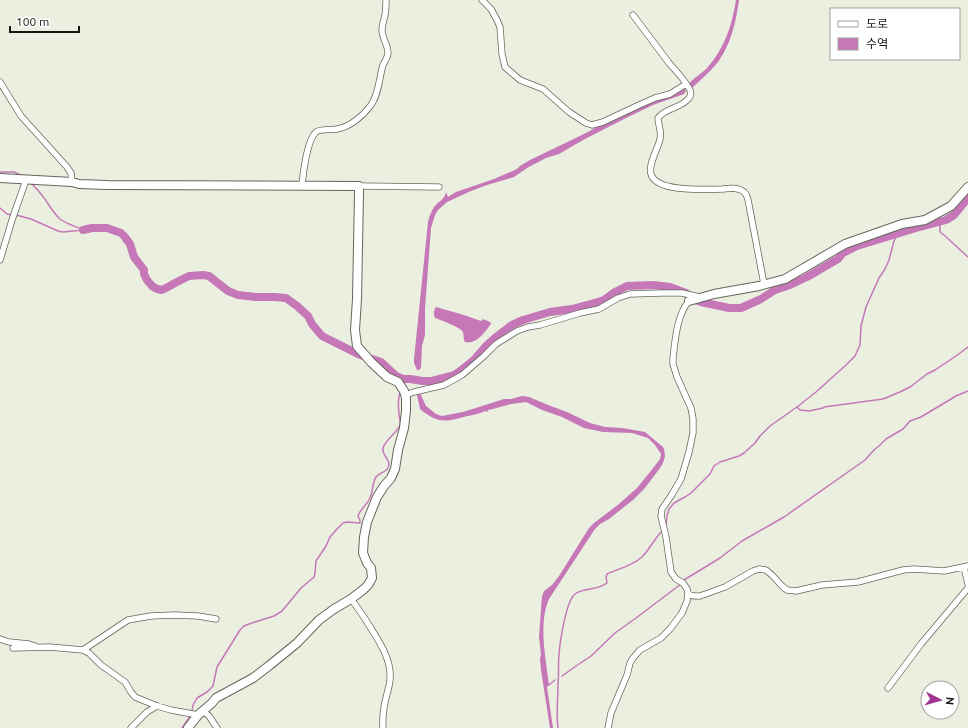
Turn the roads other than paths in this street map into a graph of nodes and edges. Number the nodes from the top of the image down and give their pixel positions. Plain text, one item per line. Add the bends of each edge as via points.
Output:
1 (386, 0) edge
2 (482, 0) edge
3 (634, 16) dead end
4 (0, 82) edge
5 (686, 84) junction
6 (0, 178) edge
7 (26, 180) junction
8 (72, 182) junction
9 (302, 185) junction
10 (359, 186) junction
11 (968, 187) edge
12 (439, 188) dead end
13 (0, 260) edge
14 (764, 284) junction
15 (700, 298) junction
16 (689, 301) joint
17 (406, 398) junction
18 (966, 567) edge
19 (968, 584) edge
20 (968, 588) edge
21 (688, 594) junction
22 (351, 599) junction
23 (216, 619) dead end
24 (0, 638) edge
25 (49, 647) junction
26 (13, 648) dead end
27 (83, 650) junction
28 (888, 688) dead end
29 (157, 706) junction
30 (200, 713) junction
31 (131, 728) edge
32 (188, 728) edge
33 (217, 728) edge
34 (383, 728) edge
35 (608, 728) edge

1 - 9 street via 382,34 388,56 383,65 376,94 367,109 348,125 315,133 308,150
2 - 5 street via 498,20 505,67 520,80 543,89 586,123 592,125 602,122 670,94
3 - 5 street
4 - 8 street via 21,116 67,167
5 - 14 street via 691,91 689,99 658,118 661,134 651,165 651,175 662,185 673,188 735,188 744,192 748,199
6 - 7 street
7 - 8 street
7 - 13 street
8 - 9 street via 128,185
9 - 10 street
10 - 12 street
10 - 17 street via 355,330 357,346 387,377 398,382
11 - 14 street via 952,206 925,220 902,224 846,244 786,279
14 - 15 street
15 - 16 street
15 - 17 street via 682,293 630,294 599,308 540,326 528,327 496,344 462,375 444,385 408,394
16 - 21 street via 680,318 673,358 677,377 691,408 693,433 681,479 662,509 661,516 672,572 685,586
17 - 22 street via 405,422 395,470 377,497 364,537 363,553 371,568 372,578 368,585
18 - 19 street
18 - 21 street via 944,571 903,570 858,582 822,585 796,591 787,590 766,570 759,569 725,587 700,596
20 - 28 street via 920,644
21 - 35 street via 685,607 675,624 661,638 640,650 633,658 611,713
22 - 30 street via 319,620 297,643 260,673 216,698
22 - 34 street via 381,645 390,670
23 - 27 street via 174,615 128,620
24 - 25 street via 9,642
25 - 26 street
25 - 27 street
27 - 29 street via 125,682 135,697
29 - 30 street
29 - 31 street
30 - 32 street
30 - 33 street via 209,716

